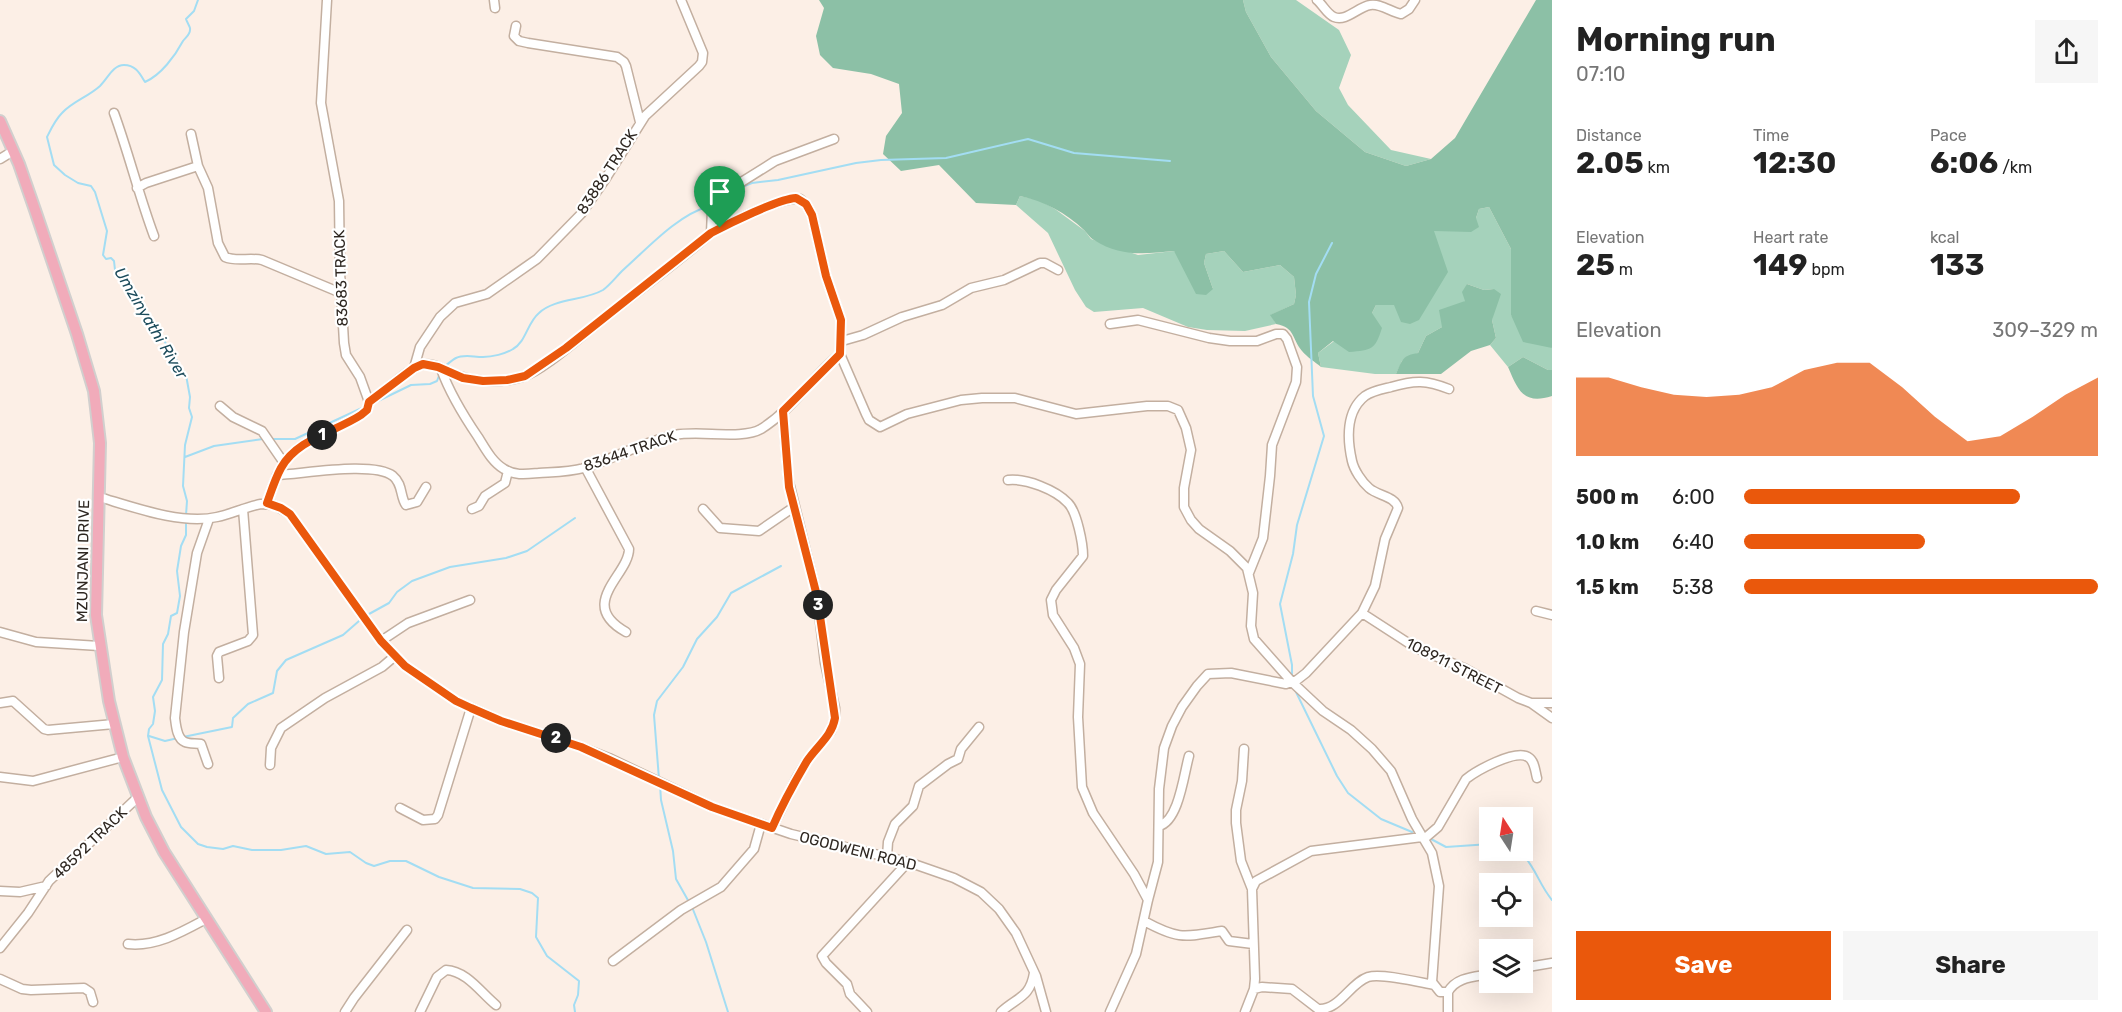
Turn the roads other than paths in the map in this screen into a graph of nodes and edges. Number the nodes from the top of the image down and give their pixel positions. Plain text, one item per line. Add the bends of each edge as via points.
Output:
1 (327, 0) edge
2 (681, 0) edge
3 (1317, 0) edge
4 (1415, 0) edge
5 (516, 26) dead end
6 (114, 113) dead end
7 (0, 121) edge
8 (640, 122) junction
9 (191, 134) dead end
10 (834, 139) dead end
11 (13, 151) junction
12 (0, 159) edge
13 (198, 166) junction
14 (137, 188) junction
15 (711, 233) junction
16 (154, 236) dead end
17 (1058, 270) dead end
18 (341, 293) junction
19 (1110, 324) dead end
20 (842, 341) junction
21 (840, 354) junction
22 (414, 368) junction
23 (441, 369) junction
24 (1449, 389) dead end
25 (369, 402) junction
26 (220, 406) dead end
27 (783, 411) junction
28 (284, 463) junction
29 (585, 467) junction
30 (508, 471) junction
31 (277, 476) junction
32 (1008, 480) dead end
33 (426, 487) dead end
34 (99, 497) junction
35 (267, 503) junction
36 (794, 507) junction
37 (243, 509) junction
38 (472, 509) dead end
39 (703, 509) dead end
40 (209, 519) junction
41 (1249, 573) junction
42 (470, 600) dead end
43 (1536, 611) dead end
44 (1362, 613) junction
45 (1552, 615) edge
46 (0, 632) edge
47 (626, 632) dead end
48 (381, 641) junction
49 (99, 646) junction
50 (395, 656) junction
51 (219, 678) dead end
52 (1292, 682) junction
53 (0, 703) edge
54 (1531, 703) junction
55 (1552, 704) edge
56 (471, 708) junction
57 (1552, 718) edge
58 (114, 724) junction
59 (980, 727) dead end
60 (1244, 749) dead end
61 (1189, 756) dead end
62 (123, 757) junction
63 (208, 764) dead end
64 (270, 765) dead end
65 (0, 777) edge
66 (1537, 778) dead end
67 (138, 797) junction
68 (400, 808) dead end
69 (761, 824) junction
70 (1159, 826) junction
71 (772, 828) junction
72 (1423, 838) junction
73 (887, 857) junction
74 (908, 862) junction
75 (46, 886) junction
76 (1252, 889) junction
77 (0, 891) edge
78 (1148, 900) junction
79 (206, 920) junction
80 (1144, 921) junction
81 (407, 930) dead end
82 (1253, 944) junction
83 (128, 945) dead end
84 (0, 948) edge
85 (613, 961) dead end
86 (1552, 963) edge
87 (1533, 966) edge
88 (1034, 973) junction
89 (1479, 976) edge
90 (0, 979) edge
91 (1434, 985) junction
92 (1254, 989) junction
93 (1448, 992) junction
94 (93, 1002) dead end
95 (496, 1005) dead end
96 (266, 1012) edge
97 (345, 1012) edge
98 (420, 1012) edge
99 (867, 1012) edge
100 (1001, 1012) edge
101 (1046, 1012) edge
102 (1110, 1012) edge
103 (1245, 1012) edge
104 (1448, 1012) edge

1 - 18 street, 83683 TRACK via 320,98 339,201
2 - 8 street, 83886 TRACK via 703,53 702,62
3 - 4 street via 1335,17 1369,5 1401,14
5 - 8 street via 514,36 519,41 621,59
6 - 14 street
7 - 11 main road, MZUNJANI DRIVE
8 - 22 street, 83886 TRACK via 575,220 537,259 498,288 450,307 427,334
9 - 13 street
10 - 15 street via 775,161 724,193 713,205
11 - 12 street
11 - 34 main road, MZUNJANI DRIVE via 89,369 100,442
13 - 14 street
13 - 18 street via 208,188 218,243 225,257 262,260
14 - 16 street
15 - 20 street via 783,201 804,201 812,215 841,320
15 - 23 street via 525,376 483,381
17 - 20 street via 1040,263 1004,280 971,288 942,305
18 - 25 street, 83683 TRACK via 346,355
19 - 41 street via 1138,320 1230,341 1257,341 1276,334 1287,339 1296,367 1296,382 1272,445 1263,538
20 - 21 street
21 - 27 street, 83644 TRACK
21 - 41 street via 869,420 880,427 907,414 982,398 1015,398 1076,414 1147,406 1178,410 1191,450 1184,499 1187,514
22 - 23 street via 427,364
22 - 25 street
23 - 30 street via 475,433 496,462
24 - 44 street via 1422,381 1396,386 1367,395 1352,415 1348,434 1356,469 1369,488 1394,500 1398,508 1385,539 1375,586
25 - 28 street via 361,415 301,447
26 - 28 street via 262,431
27 - 29 street, 83644 TRACK via 754,432 674,435
27 - 36 street
28 - 31 street
29 - 30 street, 83644 TRACK via 530,474
29 - 47 street via 629,549 608,588 605,606 609,618
30 - 38 street via 505,483
31 - 33 street via 342,468 387,473 397,481 406,505 417,502
31 - 35 street
32 - 78 street via 1026,480 1063,499 1078,523 1083,556 1056,590 1051,606 1080,664 1082,787 1093,813
34 - 40 street via 145,511
34 - 49 main road, MZUNJANI DRIVE
35 - 37 street
35 - 48 street, OGODWENI ROAD via 290,514
36 - 39 street via 754,532 720,528
36 - 71 street via 817,596 835,718 831,730 797,777
37 - 40 street
37 - 51 street via 253,635 248,641 219,652
40 - 63 street via 197,553 175,718 180,738 183,742 201,744
41 - 52 street via 1253,593 1252,635
42 - 48 street via 408,623
43 - 45 street
44 - 52 street via 1311,669
44 - 54 street, 108911 STREET via 1414,647 1444,658
46 - 49 street via 36,642
48 - 50 street, OGODWENI ROAD
49 - 58 main road, MZUNJANI DRIVE
50 - 56 street, OGODWENI ROAD
50 - 64 street via 281,728 271,748
52 - 70 street via 1231,673 1212,673 1203,679 1182,707 1164,748
52 - 72 street via 1387,766
53 - 58 street via 13,701 48,730
54 - 55 street, 108911 STREET
54 - 57 street
56 - 68 street via 438,815 423,820
56 - 69 street, OGODWENI ROAD via 581,747 702,803
58 - 62 main road, MZUNJANI DRIVE
59 - 73 street via 961,749 958,759 920,785 912,807 896,822
60 - 76 street via 1236,823 1241,861
61 - 70 street via 1173,813 1167,823
62 - 65 street via 33,781
62 - 67 main road, MZUNJANI DRIVE
66 - 72 street via 1532,762 1521,755 1471,775 1438,827
67 - 75 street, 48592 TRACK
67 - 79 main road, MZUNJANI DRIVE via 164,852
69 - 71 street, OGODWENI ROAD
69 - 85 street via 754,849 721,887 681,910
70 - 78 street via 1158,862
71 - 73 street, OGODWENI ROAD
72 - 76 street via 1311,851 1265,875
72 - 91 street via 1432,852 1439,886
73 - 74 street, OGODWENI ROAD
74 - 88 street, OGODWENI ROAD via 969,884 992,901 1016,933
74 - 99 street via 822,956
75 - 77 street via 20,892
75 - 84 street, 48592 TRACK
76 - 82 street
78 - 80 street
79 - 83 street via 149,945
79 - 96 main road, MZUNJANI DRIVE
80 - 82 street via 1175,935 1222,931 1229,941
80 - 102 street via 1136,954
81 - 97 street
82 - 92 street
86 - 87 street
88 - 100 street via 1032,987
88 - 101 street, OGODWENI ROAD
89 - 93 street via 1452,984
90 - 94 street via 31,990 84,988
91 - 92 street via 1373,976 1322,1010 1292,989
91 - 93 street via 1440,992
92 - 103 street
93 - 104 street
95 - 98 street via 470,980 446,970 438,977

